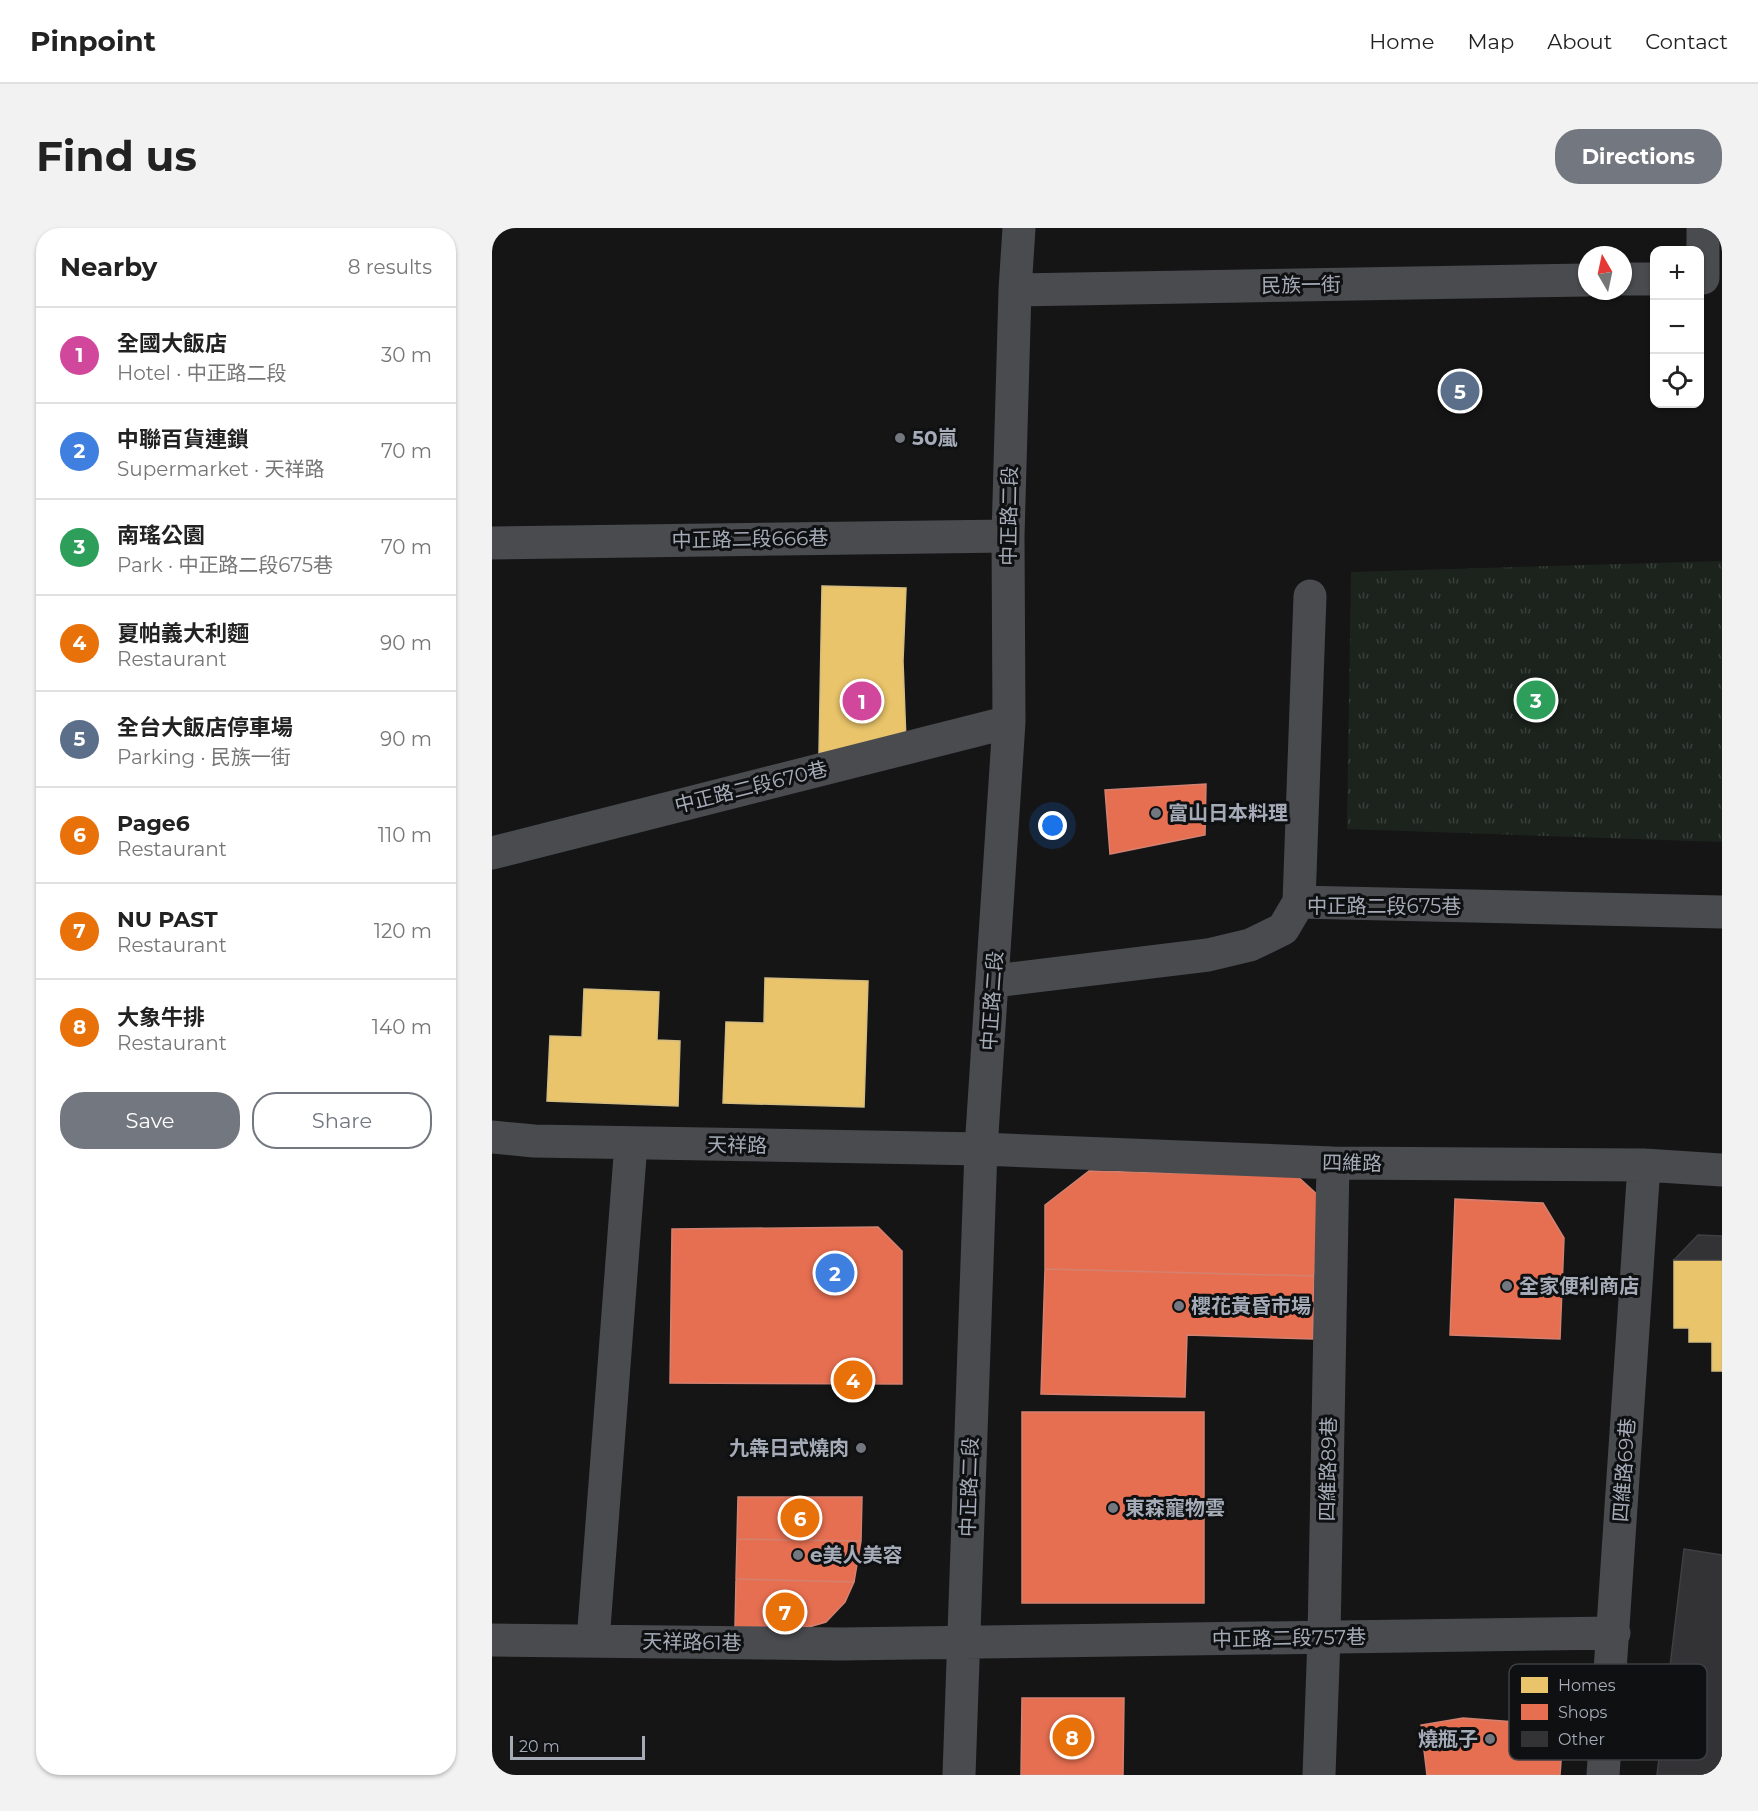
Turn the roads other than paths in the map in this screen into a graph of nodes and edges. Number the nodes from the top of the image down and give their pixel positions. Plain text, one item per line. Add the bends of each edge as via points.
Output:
1 (1019, 228) edge
2 (1703, 228) edge
3 (1708, 278) edge
4 (1632, 279) edge
5 (1650, 279) edge
6 (1578, 280) edge
7 (1015, 290) junction
8 (1008, 536) junction
9 (492, 543) edge
10 (1311, 596) dead end
11 (1009, 722) junction
12 (492, 853) edge
13 (1299, 902) junction
14 (1722, 912) edge
15 (993, 981) junction
16 (492, 1137) edge
17 (631, 1143) junction
18 (981, 1149) junction
19 (1333, 1163) junction
20 (1644, 1165) junction
21 (1722, 1170) edge
22 (1614, 1633) junction
23 (1324, 1637) junction
24 (492, 1640) edge
25 (593, 1641) junction
26 (963, 1643) junction
27 (1612, 1664) edge
28 (1604, 1760) edge
29 (959, 1775) edge
30 (1319, 1775) edge
31 (1603, 1775) edge

1 - 7 street, 中正路二段
2 - 3 street
4 - 5 street
6 - 7 street, 民族一街
7 - 8 street, 中正路二段
8 - 9 street, 中正路二段666巷
8 - 11 street, 中正路二段
10 - 13 street
11 - 12 street, 中正路二段670巷
11 - 15 street, 中正路二段
13 - 14 street, 中正路二段675巷
13 - 15 street, 中正路二段675巷 via 1283,929 1250,945 1208,955
15 - 18 street, 中正路二段
16 - 17 street, 天祥路
17 - 18 street, 天祥路
17 - 25 street
18 - 19 street, 四維路
18 - 26 street, 中正路二段
19 - 20 street, 四維路
19 - 23 street, 四維路89巷
20 - 21 street, 四維路
20 - 22 street, 四維路69巷
22 - 23 street, 中正路二段757巷
22 - 27 street, 四維路69巷
23 - 26 street, 中正路二段757巷
23 - 30 street, 四維路89巷
24 - 25 street, 天祥路61巷
25 - 26 street, 天祥路61巷
26 - 29 street, 中正路二段
28 - 31 street, 四維路69巷

